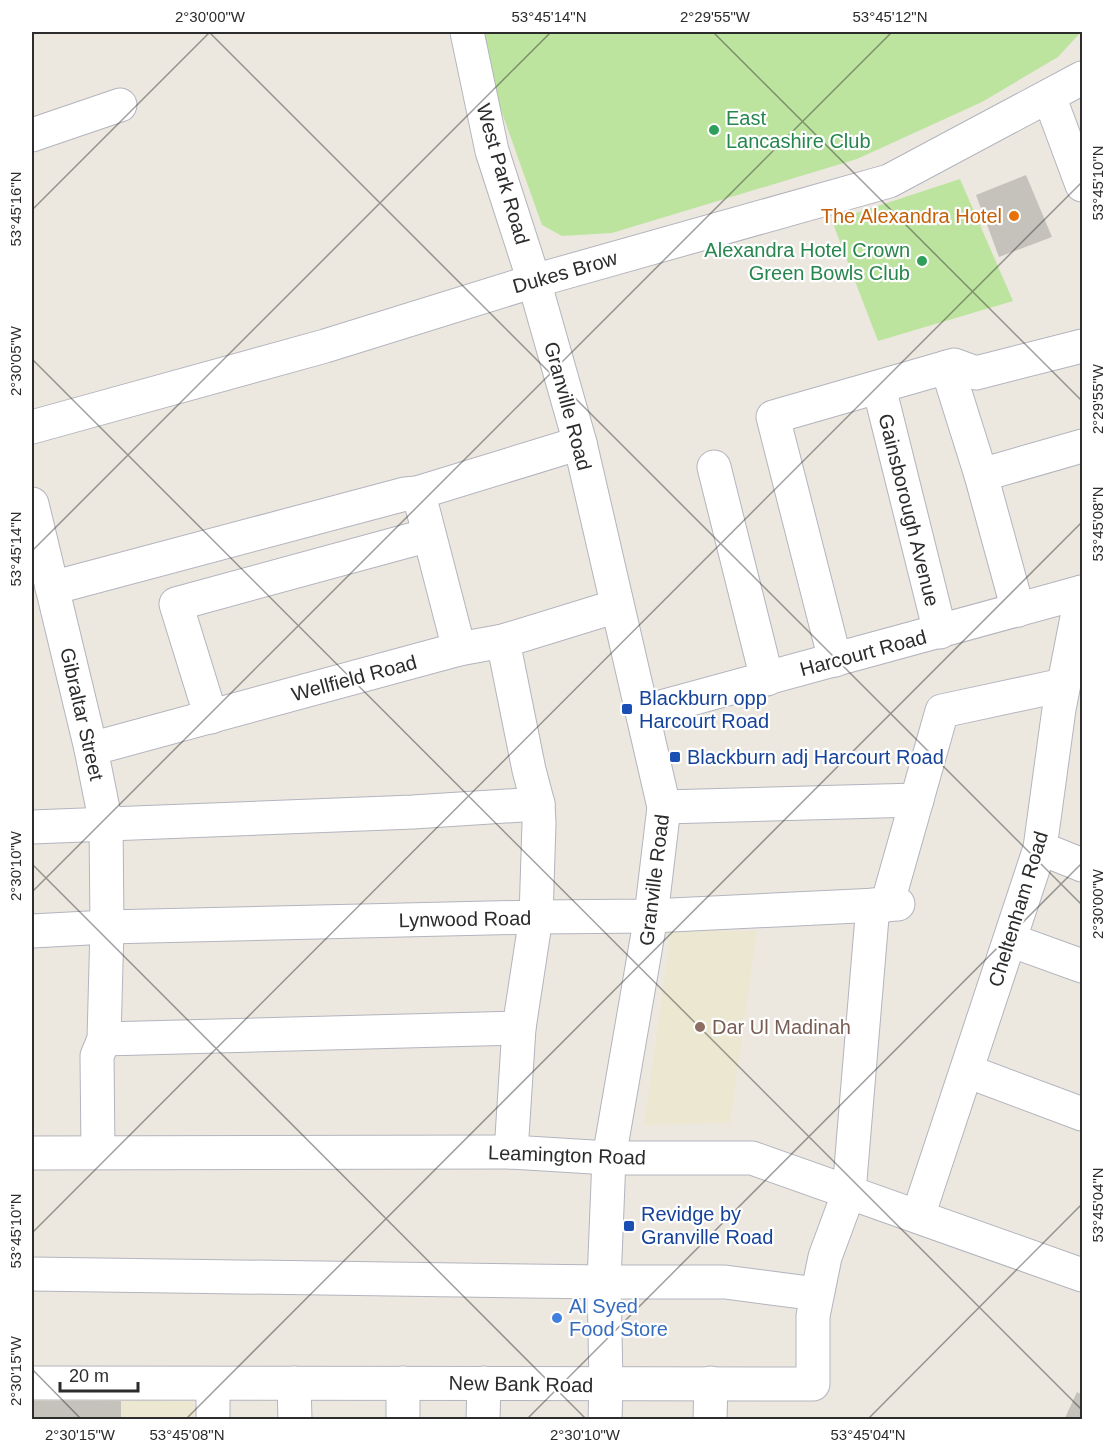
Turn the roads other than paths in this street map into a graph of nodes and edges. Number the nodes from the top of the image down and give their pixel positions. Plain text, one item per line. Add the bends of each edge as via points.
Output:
1 (466, 32) edge
2 (1083, 78) edge
3 (1048, 96) junction
4 (120, 105) dead end
5 (32, 135) edge
6 (1083, 185) edge
7 (534, 280) junction
8 (1083, 346) edge
9 (961, 370) junction
10 (879, 387) junction
11 (32, 427) edge
12 (580, 443) junction
13 (1083, 446) edge
14 (714, 467) dead end
15 (981, 475) junction
16 (417, 493) junction
17 (33, 514) edge
18 (429, 534) junction
19 (52, 588) junction
20 (1082, 592) edge
21 (617, 606) junction
22 (1018, 610) junction
23 (940, 632) junction
24 (503, 641) junction
25 (459, 649) junction
26 (835, 660) junction
27 (767, 679) junction
28 (1063, 685) junction
29 (643, 712) junction
30 (211, 717) junction
31 (92, 749) junction
32 (917, 800) junction
33 (538, 804) junction
34 (664, 807) junction
35 (106, 824) junction
36 (32, 827) edge
37 (1040, 848) junction
38 (1083, 865) edge
39 (886, 905) junction
40 (651, 916) junction
41 (536, 917) junction
42 (107, 927) junction
43 (32, 931) edge
44 (1010, 940) junction
45 (1083, 966) edge
46 (519, 1028) junction
47 (104, 1039) junction
48 (967, 1071) junction
49 (1083, 1114) edge
50 (98, 1152) junction
51 (511, 1152) junction
52 (32, 1153) edge
53 (609, 1158) junction
54 (849, 1192) junction
55 (918, 1216) junction
56 (32, 1274) edge
57 (1083, 1275) edge
58 (604, 1282) junction
59 (817, 1294) junction
60 (32, 1383) edge
61 (294, 1383) junction
62 (403, 1383) junction
63 (484, 1383) junction
64 (711, 1383) junction
65 (213, 1384) junction
66 (606, 1384) junction
67 (213, 1419) edge
68 (295, 1419) edge
69 (403, 1419) edge
70 (483, 1419) edge
71 (605, 1419) edge
72 (710, 1419) edge

1 - 7 street, West Park Road via 492,151
2 - 3 street, Dukes Brow
3 - 6 street
3 - 7 street, Dukes Brow via 889,181
4 - 5 street
7 - 11 street, Dukes Brow via 325,346
7 - 12 street, Granville Road
8 - 9 street
9 - 10 street
9 - 15 street
10 - 23 street, Gainsborough Avenue
10 - 26 street via 773,417
12 - 16 street
12 - 21 street, Granville Road
13 - 15 street
14 - 27 street
15 - 22 street
16 - 18 street
16 - 19 street
17 - 19 street, Gibraltar Street
18 - 25 street
18 - 30 street via 176,604
19 - 31 street, Gibraltar Street
20 - 22 street, Harcourt Road
20 - 28 street, Cheltenham Road
21 - 24 street, Wellfield Road
21 - 29 street, Granville Road
22 - 23 street, Harcourt Road
23 - 26 street, Harcourt Road
24 - 25 street, Wellfield Road
24 - 33 street
25 - 30 street, Wellfield Road
26 - 27 street, Harcourt Road
27 - 29 street, Harcourt Road
28 - 32 street, New Bank Road via 942,711
28 - 37 street, Cheltenham Road
29 - 34 street, Granville Road
30 - 31 street, Wellfield Road
31 - 35 street, Gibraltar Street
32 - 34 street
32 - 39 street, New Bank Road
33 - 35 street
33 - 41 street
34 - 40 street, Granville Road
35 - 36 street
35 - 42 street, Gibraltar Street
37 - 38 street
37 - 44 street, Cheltenham Road
39 - 40 street, Lynwood Road
39 - 54 street, New Bank Road
40 - 41 street, Lynwood Road
40 - 53 street, Granville Road
41 - 42 street, Lynwood Road
41 - 46 street
42 - 43 street, Lynwood Road
42 - 47 street, Gibraltar Street
44 - 45 street
44 - 48 street, Cheltenham Road
46 - 47 street
46 - 51 street
47 - 50 street, Gibraltar Street via 97,1056
48 - 49 street
48 - 55 street, Cheltenham Road
50 - 51 street, Leamington Road
50 - 52 street, Leamington Road
51 - 53 street, Leamington Road
53 - 54 street, Leamington Road via 752,1158
53 - 58 street, Granville Road
54 - 55 street, Leamington Road
54 - 59 street, New Bank Road via 825,1257
55 - 57 street, Leamington Road
56 - 58 street
58 - 59 street via 725,1282
58 - 66 street, Granville Road
59 - 64 street, New Bank Road via 813,1316 813,1384
60 - 65 street, New Bank Road
61 - 62 street, New Bank Road
61 - 65 street, New Bank Road
61 - 68 street
62 - 63 street, New Bank Road
62 - 69 street
63 - 66 street, New Bank Road
63 - 70 street
64 - 66 street, New Bank Road
64 - 72 street
65 - 67 street
66 - 71 street, Granville Road

